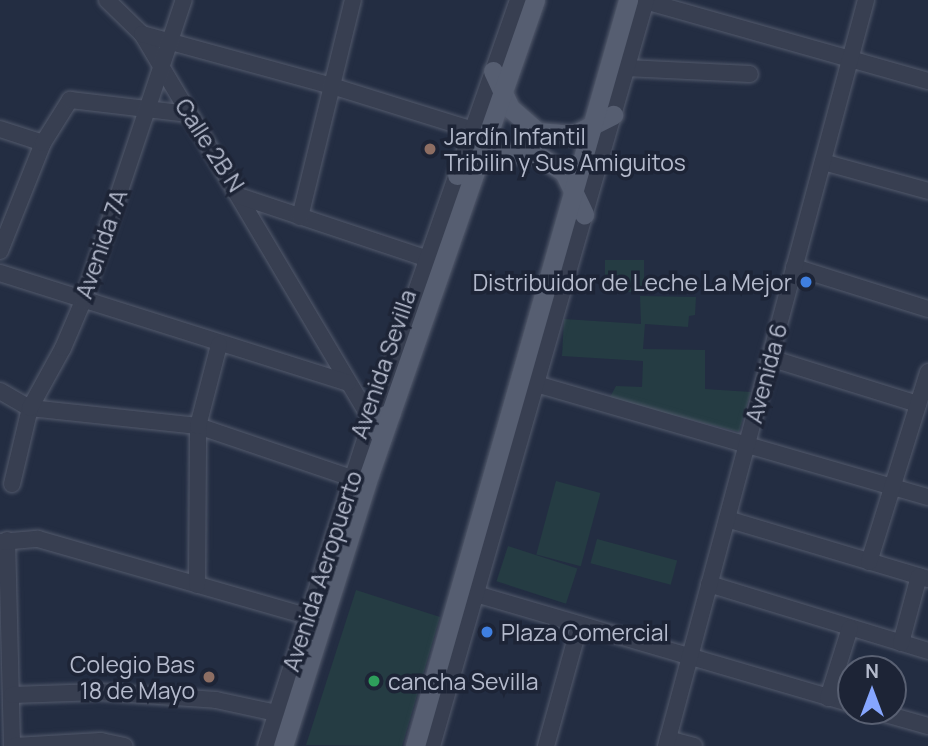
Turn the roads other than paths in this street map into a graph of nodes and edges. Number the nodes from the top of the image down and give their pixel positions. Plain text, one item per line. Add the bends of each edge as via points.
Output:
1 (107, 0) edge
2 (184, 0) edge
3 (353, 0) edge
4 (517, 0) edge
5 (535, 0) edge
6 (640, 0) edge
7 (866, 0) edge
8 (142, 34) junction
9 (171, 40) junction
10 (850, 59) junction
11 (161, 68) junction
12 (626, 68) junction
13 (493, 71) junction
14 (750, 74) dead end
15 (928, 81) edge
16 (332, 86) junction
17 (504, 92) junction
18 (147, 110) junction
19 (189, 114) junction
20 (612, 115) junction
21 (592, 127) junction
22 (0, 129) edge
23 (472, 131) junction
24 (43, 143) junction
25 (823, 162) junction
26 (479, 164) junction
27 (457, 175) junction
28 (575, 190) junction
29 (928, 191) edge
30 (239, 196) junction
31 (584, 214) junction
32 (300, 216) junction
33 (0, 251) edge
34 (428, 259) junction
35 (794, 267) junction
36 (0, 273) edge
37 (83, 301) junction
38 (928, 309) edge
39 (219, 345) junction
40 (770, 358) junction
41 (928, 372) edge
42 (348, 383) junction
43 (536, 384) junction
44 (0, 391) edge
45 (918, 404) junction
46 (30, 408) junction
47 (391, 413) junction
48 (371, 420) junction
49 (198, 426) junction
50 (382, 438) junction
51 (747, 445) junction
52 (352, 478) junction
53 (12, 484) dead end
54 (892, 487) junction
55 (928, 497) edge
56 (727, 519) junction
57 (3, 541) edge
58 (869, 562) junction
59 (923, 578) edge
60 (709, 584) junction
61 (197, 585) junction
62 (476, 594) junction
63 (306, 616) junction
64 (579, 627) junction
65 (850, 628) junction
66 (5, 642) edge
67 (901, 643) junction
68 (928, 651) edge
69 (689, 659) junction
70 (12, 695) junction
71 (828, 698) junction
72 (837, 700) edge
73 (276, 713) junction
74 (907, 720) edge
75 (928, 726) edge
76 (667, 742) edge
77 (0, 745) edge
78 (13, 746) edge
79 (124, 746) edge
80 (266, 746) edge
81 (283, 746) edge
82 (415, 746) edge
83 (432, 746) edge
84 (547, 746) edge
85 (694, 746) edge

1 - 8 street, Calle 2B N
2 - 9 street, Avenida 7A
3 - 16 street
4 - 13 street, Avenida Aeropuerto
5 - 17 main road, Avenida Sevilla
6 - 10 street
6 - 12 street
6 - 21 main road
7 - 10 street, Avenida 6
8 - 9 street
8 - 11 street, Calle 2B N
9 - 11 street, Avenida 7A
9 - 16 street
10 - 15 street
10 - 25 street, Avenida 6
11 - 18 street, Avenida 7A
11 - 19 street, Calle 2B N
12 - 14 street
12 - 20 street
13 - 17 main road
13 - 23 street, Avenida Aeropuerto
16 - 23 street
16 - 32 street
17 - 21 main road via 522,122 538,132 573,135
17 - 26 main road, Avenida Sevilla
18 - 19 street
18 - 24 street via 70,100
18 - 37 street, Avenida 7A
19 - 30 street, Calle 2B N
20 - 21 main road
20 - 31 street
21 - 28 main road
22 - 24 street
23 - 27 street, Avenida Aeropuerto
24 - 33 street
25 - 29 street
25 - 35 street, Avenida 6
26 - 27 main road
26 - 28 main road via 514,150 533,152 564,172
26 - 47 main road, Avenida Sevilla
27 - 34 street, Avenida Aeropuerto
28 - 31 main road
28 - 82 main road
30 - 32 street, Calle 2B N
30 - 42 street
31 - 43 street
32 - 34 street, Calle 2B N
34 - 48 street, Avenida Aeropuerto
35 - 38 street
35 - 40 street, Avenida 6
36 - 37 street
37 - 39 street
37 - 46 street, Avenida 7A via 64,348
39 - 42 street
39 - 49 street
40 - 45 street
40 - 51 street, Avenida 6
41 - 45 street
42 - 48 street
43 - 51 street
43 - 62 street
44 - 46 street
45 - 54 street
46 - 49 street
46 - 53 street, Avenida 7A
47 - 48 main road
47 - 50 main road, Avenida Sevilla
48 - 50 main road
48 - 52 street, Avenida Aeropuerto
49 - 52 street
49 - 61 street
50 - 81 main road, Avenida Sevilla
51 - 54 street
51 - 56 street, Avenida 6
52 - 63 street, Avenida Aeropuerto
54 - 55 street
54 - 58 street
56 - 58 street
56 - 60 street, Avenida 6
57 - 61 street via 38,539
57 - 66 street
58 - 59 street
59 - 67 street
60 - 65 street
60 - 69 street, Avenida 6
61 - 63 street
62 - 64 street
62 - 83 street
63 - 73 street, Avenida Aeropuerto
64 - 69 street
64 - 84 street
65 - 67 street
65 - 71 street
66 - 70 street
67 - 68 street
69 - 71 street
69 - 76 street, Avenida 6
70 - 73 street via 100,692 216,701
70 - 78 street
71 - 72 street
73 - 80 street, Avenida Aeropuerto
74 - 75 street
76 - 85 street
77 - 78 street
78 - 79 street via 101,741

